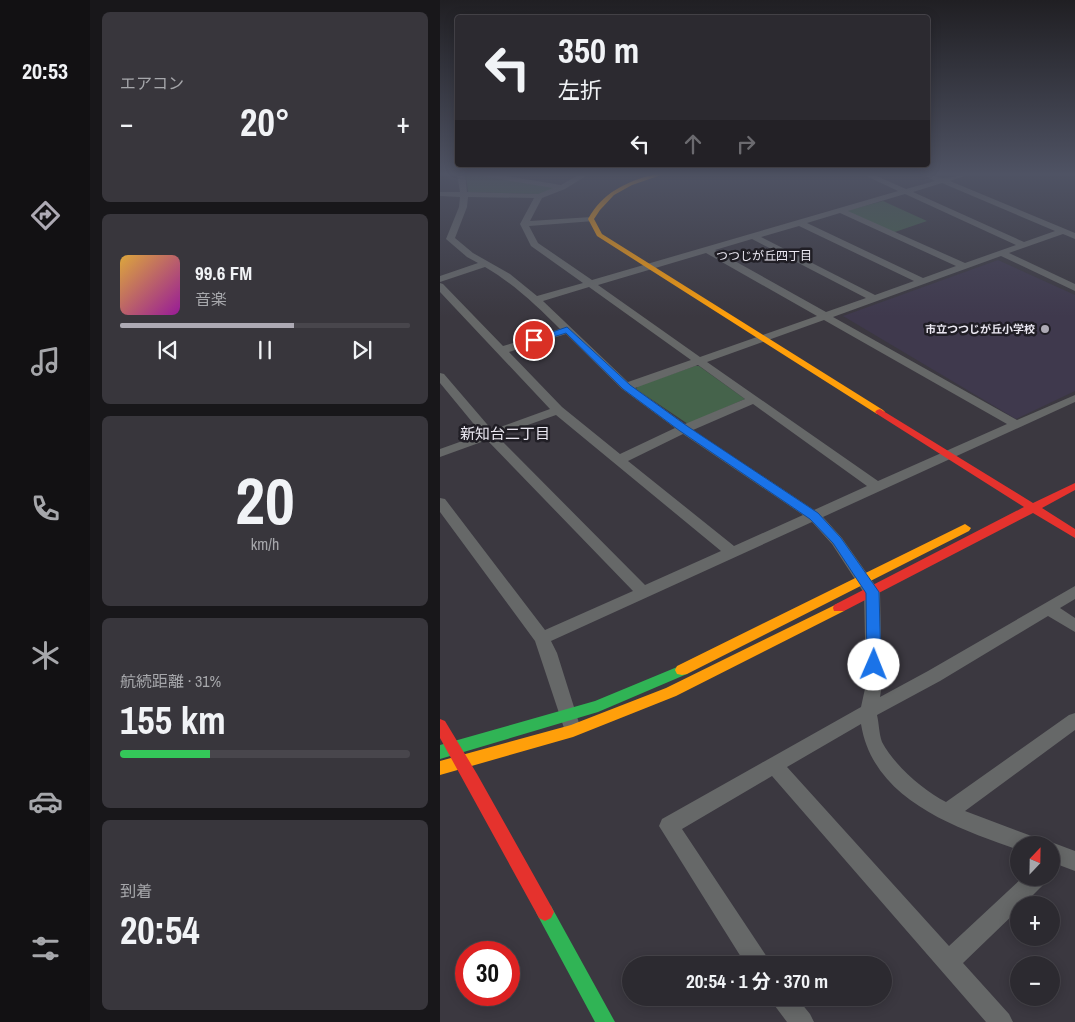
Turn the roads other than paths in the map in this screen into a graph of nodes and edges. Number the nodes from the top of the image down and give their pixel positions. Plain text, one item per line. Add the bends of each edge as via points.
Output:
1 (458, 222) edge
2 (555, 222) edge
3 (593, 222) edge
4 (798, 222) joint
5 (867, 222) edge
6 (972, 222) edge
7 (1040, 222) edge
8 (524, 224) joint
9 (1063, 231) junction
10 (753, 236) junction
11 (1075, 236) edge
12 (1024, 245) junction
13 (706, 249) junction
14 (1001, 253) junction
15 (486, 264) junction
16 (647, 266) junction
17 (964, 266) junction
18 (440, 279) edge
19 (922, 281) junction
20 (588, 283) junction
21 (440, 286) edge
22 (1075, 288) edge
23 (874, 298) junction
24 (534, 300) junction
25 (822, 316) junction
26 (567, 330) junction
27 (762, 337) junction
28 (500, 351) junction
29 (698, 361) junction
30 (440, 376) edge
31 (626, 387) junction
32 (1075, 398) edge
33 (753, 400) junction
34 (558, 410) junction
35 (1016, 424) junction
36 (684, 429) junction
37 (490, 436) junction
38 (440, 453) edge
39 (949, 455) junction
40 (619, 460) junction
41 (1075, 486) edge
42 (877, 487) junction
43 (1037, 492) dead end
44 (440, 502) edge
45 (1017, 502) junction
46 (1034, 507) junction
47 (814, 516) junction
48 (977, 522) dead end
49 (1075, 534) edge
50 (733, 553) junction
51 (868, 586) junction
52 (1075, 592) edge
53 (644, 593) junction
54 (1048, 608) junction
55 (1075, 626) edge
56 (542, 638) junction
57 (868, 713) junction
58 (570, 723) junction
59 (1073, 724) edge
60 (440, 725) edge
61 (454, 748) junction
62 (440, 752) edge
63 (463, 762) junction
64 (774, 765) junction
65 (440, 768) edge
66 (947, 812) junction
67 (1010, 838) edge
68 (1028, 886) edge
69 (753, 956) edge
70 (949, 961) junction
71 (789, 1006) edge
72 (606, 1022) edge
73 (802, 1022) edge
74 (1002, 1022) edge

1 - 15 street via 450,239
2 - 8 street
3 - 16 street via 600,235
4 - 10 street
4 - 19 street
5 - 17 street
6 - 12 street
7 - 9 street
8 - 20 street via 534,244
9 - 11 street
9 - 12 street
10 - 13 street
10 - 23 street
12 - 14 street
13 - 16 street
13 - 25 street
14 - 17 street
14 - 22 street
15 - 18 street
15 - 24 street via 507,276
16 - 20 street
16 - 27 street
17 - 19 street
19 - 23 street
20 - 24 street
20 - 29 street
21 - 28 street
23 - 25 street
24 - 26 street
25 - 27 street
25 - 35 street
26 - 28 street
26 - 31 street
27 - 29 street
27 - 39 street
28 - 34 street
29 - 31 street
29 - 33 street
30 - 37 street
31 - 36 street
32 - 35 street
33 - 36 street
33 - 42 street
34 - 37 street
34 - 40 street
35 - 39 street
36 - 40 street
36 - 47 street
37 - 38 street
37 - 53 street
39 - 42 street
39 - 45 street
40 - 50 street
41 - 46 street
42 - 47 street
43 - 45 street
44 - 56 street
45 - 46 street
46 - 49 street
46 - 51 street
47 - 50 street
47 - 51 street via 837,540
48 - 51 street
50 - 53 street
51 - 57 street via 874,628 874,684
51 - 58 street via 598,706
51 - 58 street via 671,692
52 - 54 street
53 - 56 street
54 - 55 street
54 - 57 street
56 - 58 street
57 - 64 street
57 - 66 street via 873,742 882,757 904,783 927,802
58 - 61 street
58 - 63 street
59 - 66 street
60 - 61 street
61 - 62 street
61 - 63 street
63 - 65 street
63 - 72 street
64 - 69 street via 670,826
64 - 70 street
66 - 67 street
68 - 70 street
70 - 74 street
71 - 73 street

